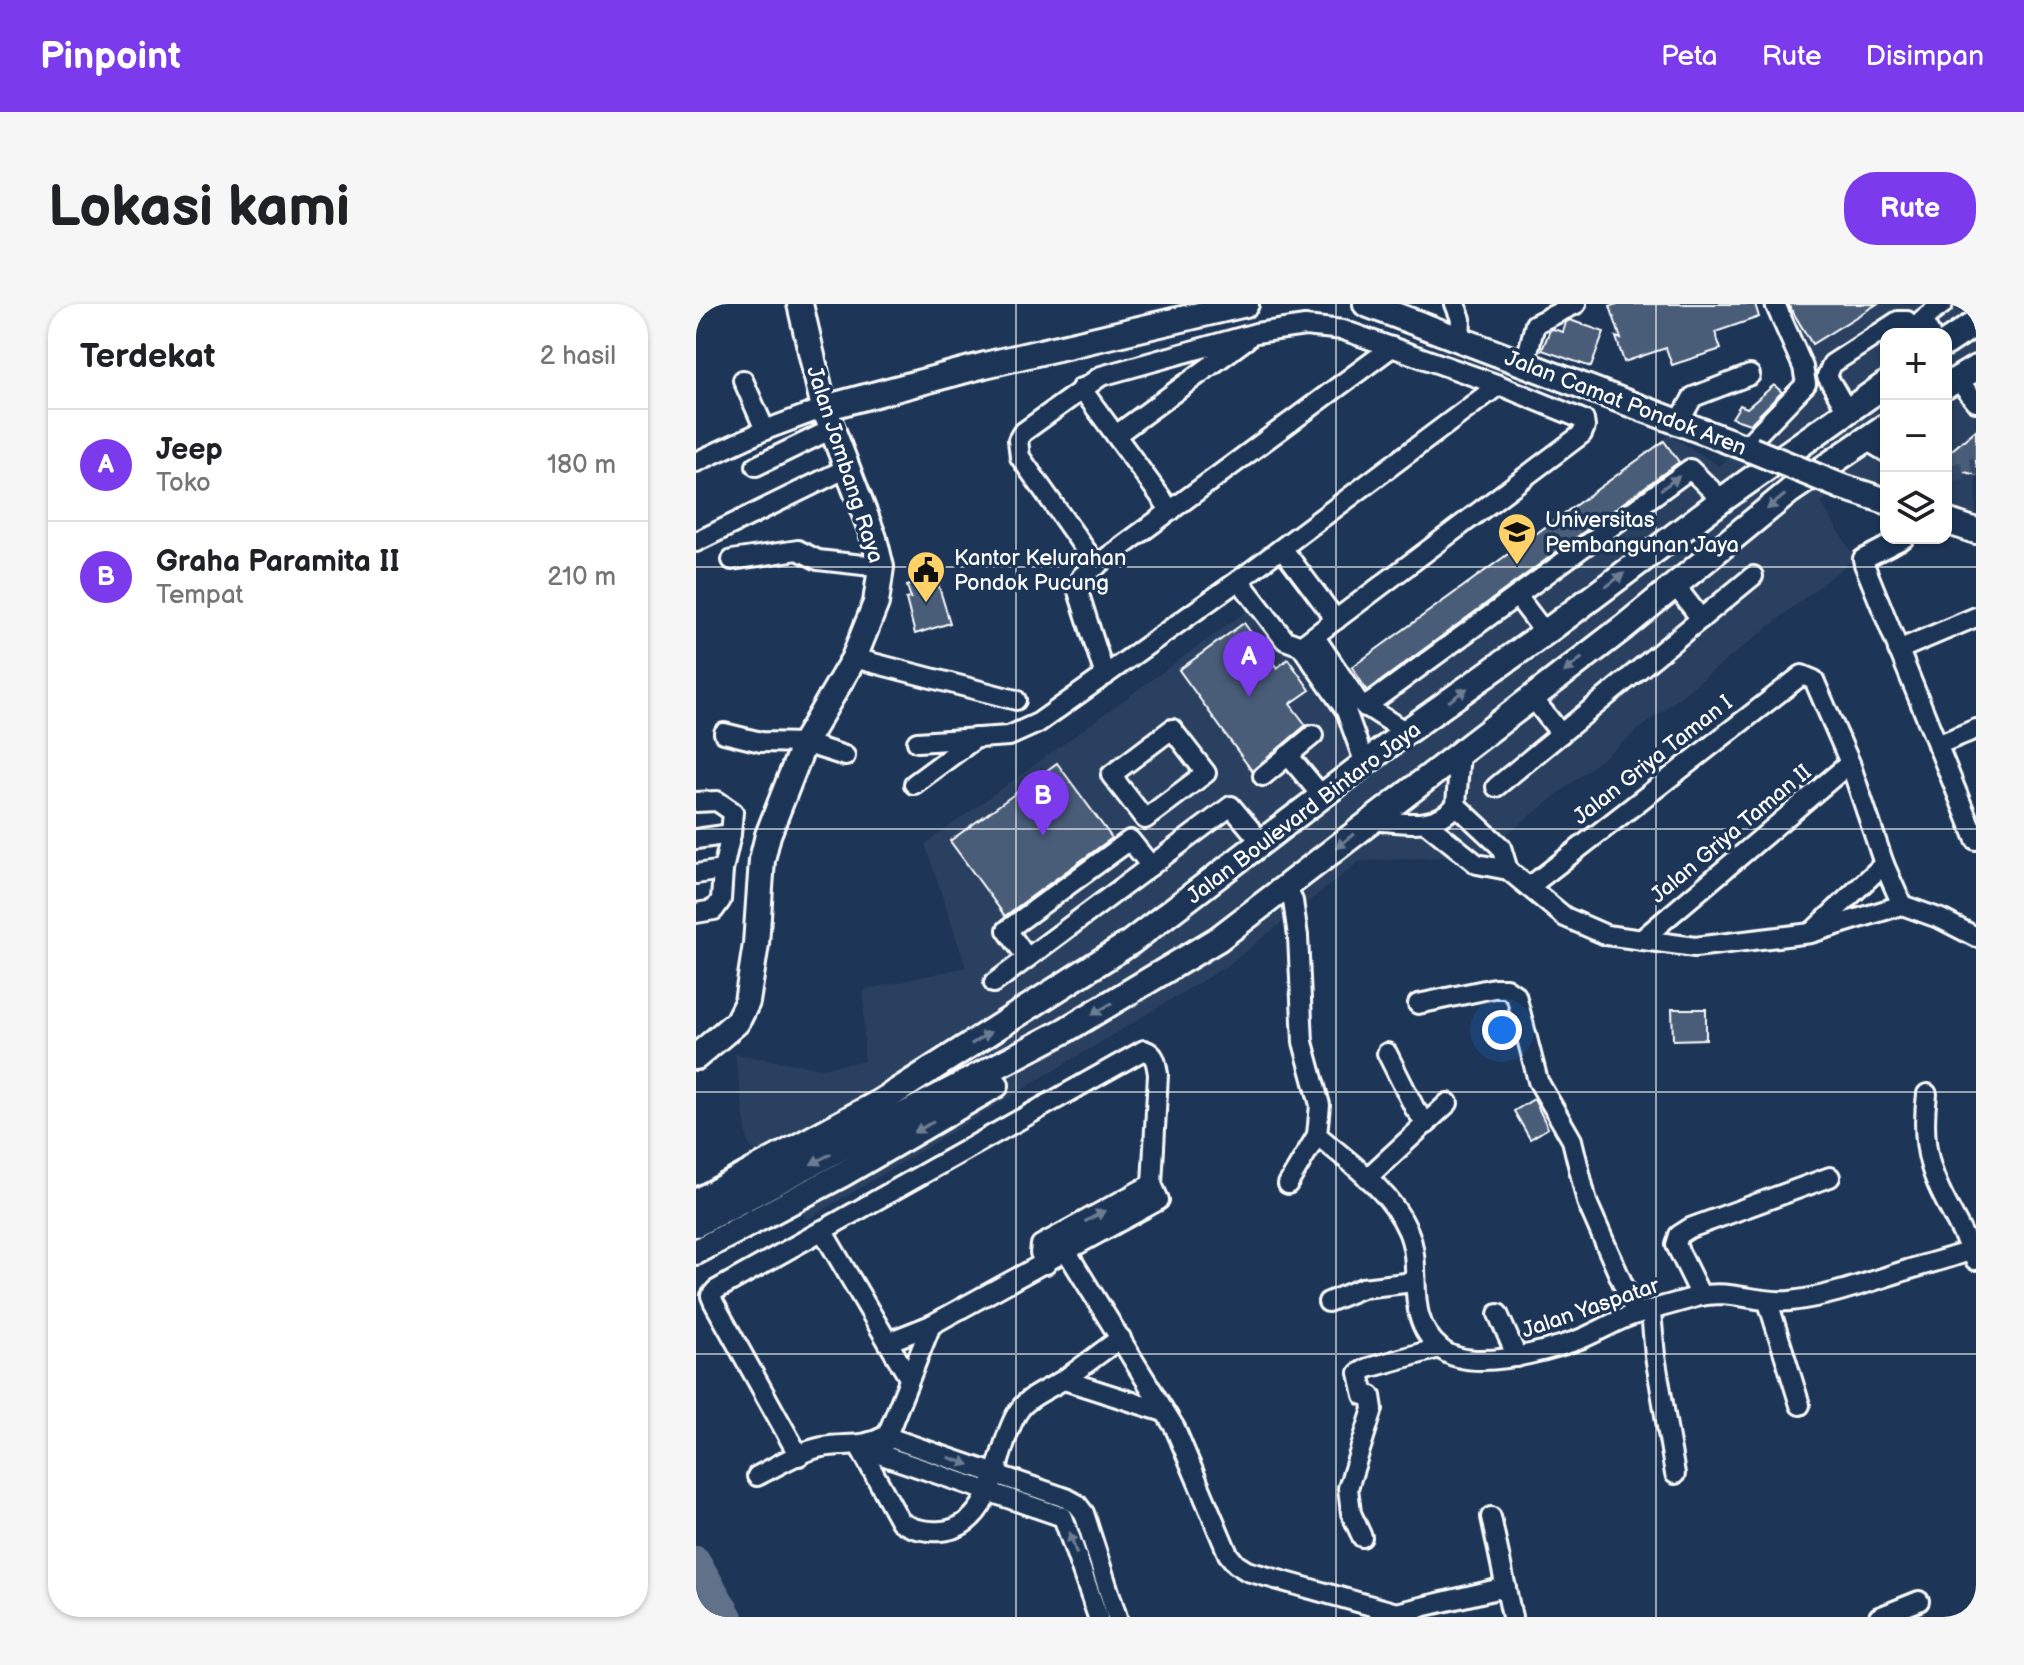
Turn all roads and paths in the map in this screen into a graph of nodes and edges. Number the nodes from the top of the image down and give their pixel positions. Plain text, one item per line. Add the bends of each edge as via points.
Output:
1 (800, 304) edge
2 (1246, 304) edge
3 (1366, 304) edge
4 (1455, 304) edge
5 (1576, 304) edge
6 (1775, 304) edge
7 (1943, 304) edge
8 (1976, 323) edge
9 (1887, 328) edge
10 (1912, 328) edge
11 (1927, 328) edge
12 (1256, 333) junction
13 (1880, 333) edge
14 (1952, 339) edge
15 (1460, 340) junction
16 (1392, 347) junction
17 (1525, 364) junction
18 (1750, 375) dead end
19 (1960, 377) edge
20 (743, 380) dead end
21 (1499, 385) junction
22 (1081, 388) junction
23 (1880, 388) edge
24 (1976, 402) edge
25 (1847, 411) junction
26 (828, 419) junction
27 (1679, 422) junction
28 (765, 430) junction
29 (1116, 435) junction
30 (1876, 446) edge
31 (1748, 448) junction
32 (696, 462) edge
33 (756, 466) dead end
34 (847, 468) junction
35 (1880, 499) edge
36 (1722, 500) junction
37 (1171, 511) junction
38 (1952, 523) edge
39 (1976, 531) edge
40 (696, 542) edge
41 (1892, 544) edge
42 (1282, 548) junction
43 (732, 560) dead end
44 (1097, 566) junction
45 (881, 567) junction
46 (1753, 576) dead end
47 (1239, 580) junction
48 (1672, 586) junction
49 (1521, 593) junction
50 (1976, 617) edge
51 (1336, 620) junction
52 (1698, 620) junction
53 (1549, 630) junction
54 (1308, 642) junction
55 (1898, 650) junction
56 (854, 658) junction
57 (1105, 676) junction
58 (1536, 695) junction
59 (1016, 700) dead end
60 (1356, 706) junction
61 (1976, 729) edge
62 (1565, 731) junction
63 (1406, 732) junction
64 (724, 733) dead end
65 (1313, 735) dead end
66 (976, 738) junction
67 (917, 742) dead end
68 (804, 743) junction
69 (1937, 745) junction
70 (1460, 752) junction
71 (1288, 755) junction
72 (845, 756) dead end
73 (1850, 763) junction
74 (1365, 764) junction
75 (1263, 776) dead end
76 (914, 784) dead end
77 (1496, 787) dead end
78 (1322, 796) junction
79 (696, 802) edge
80 (1456, 805) junction
81 (1137, 809) junction
82 (1372, 820) junction
83 (1427, 824) junction
84 (731, 834) junction
85 (696, 839) edge
86 (1130, 840) junction
87 (1976, 840) edge
88 (1262, 843) junction
89 (1884, 864) junction
90 (1151, 866) junction
91 (723, 870) junction
92 (1508, 870) junction
93 (696, 874) edge
94 (1529, 887) junction
95 (1286, 888) junction
96 (1902, 905) junction
97 (696, 913) edge
98 (1811, 933) junction
99 (1976, 937) edge
100 (1641, 940) junction
101 (1121, 949) junction
102 (1027, 958) junction
103 (994, 983) dead end
104 (1147, 983) junction
105 (1418, 1004) dead end
106 (1056, 1035) junction
107 (1387, 1053) dead end
108 (696, 1057) edge
109 (1927, 1094) dead end
110 (1448, 1103) dead end
111 (886, 1113) junction
112 (1427, 1124) junction
113 (1317, 1135) junction
114 (1830, 1177) dead end
115 (1367, 1178) junction
116 (1152, 1184) junction
117 (1288, 1184) dead end
118 (696, 1202) edge
119 (696, 1224) edge
120 (822, 1230) junction
121 (696, 1252) edge
122 (1067, 1252) junction
123 (1974, 1254) edge
124 (1046, 1264) junction
125 (1414, 1282) junction
126 (1701, 1296) junction
127 (1328, 1302) dead end
128 (1768, 1302) junction
129 (1643, 1313) junction
130 (1498, 1314) dead end
131 (931, 1325) junction
132 (1121, 1338) junction
133 (888, 1342) junction
134 (1439, 1348) junction
135 (1517, 1357) junction
136 (909, 1378) junction
137 (1064, 1380) junction
138 (1800, 1405) dead end
139 (1164, 1412) junction
140 (874, 1445) junction
141 (799, 1456) junction
142 (1675, 1474) dead end
143 (757, 1476) dead end
144 (992, 1482) junction
145 (1491, 1517) dead end
146 (1362, 1537) dead end
147 (1506, 1587) junction
148 (1919, 1601) dead end
149 (1402, 1615) edge
150 (1098, 1617) edge
151 (1117, 1617) edge
152 (1512, 1617) edge
153 (1879, 1617) edge

1 - 26 main road, Jalan Jombang Raya
2 - 26 main road via 985,365
3 - 15 main road, Jalan Camat Pondok Aren
4 - 15 street
5 - 17 street via 1535,324
6 - 31 street via 1806,384
7 - 11 street via 1922,320
8 - 14 main road
9 - 10 street via 1907,321
12 - 16 street via 1305,326 1343,330
12 - 22 street via 1124,368
12 - 29 street
13 - 25 street via 1827,370
15 - 17 main road, Jalan Camat Pondok Aren
16 - 21 street
16 - 37 street
17 - 27 main road, Jalan Camat Pondok Aren
18 - 27 street via 1693,397
19 - 24 street
20 - 28 street
21 - 42 street
21 - 51 street via 1584,420 1582,434
22 - 29 street
22 - 44 street via 1022,433 1017,449
23 - 25 main road, Jalan Boulevard Bintaro Jaya
25 - 36 main road, Jalan Boulevard Bintaro Jaya
26 - 28 street
26 - 33 street
26 - 34 main road, Jalan Jombang Raya
27 - 31 main road, Jalan Camat Pondok Aren
28 - 32 street
29 - 37 street
30 -> 48 main road, Jalan Boulevard Bintaro Jaya via 1790,491
31 - 35 main road, Jalan Camat Pondok Aren, bridge
34 - 40 street
34 - 45 main road, Jalan Jombang Raya
49 -> 36 street via 1690,469
53 -> 36 main road, Jalan Boulevard Bintaro Jaya
37 - 44 street
38 - 39 main road
41 - 55 street via 1863,559
42 - 47 street
42 - 51 street
43 - 45 street via 798,550 818,560
44 - 57 street via 1082,576 1078,591
45 - 56 main road, Jalan Jombang Raya via 876,603
46 - 52 street
47 - 54 street via 1285,640
47 - 57 street
48 - 52 street
48 -> 58 main road, Jalan Boulevard Bintaro Jaya
49 - 53 street
49 - 60 street
50 - 55 street
51 - 54 street
52 - 62 street
63 -> 53 main road, Jalan Boulevard Bintaro Jaya
54 - 60 street
55 - 69 street
56 - 59 street
56 - 68 main road, Jalan Jombang Raya
57 - 66 street via 1025,731
58 - 62 street
58 - 70 main road, Jalan Boulevard Bintaro Jaya
60 - 63 street
60 - 74 street
61 - 69 street
62 - 77 street
63 - 74 main road, Jalan Boulevard Bintaro Jaya
64 - 68 street via 761,742
65 - 71 street
66 - 67 street
66 - 76 street
68 - 72 street
68 - 108 main road, Jalan Jombang Raya via 765,848 747,1002 737,1022
69 - 87 street
70 - 80 street
70 - 82 main road, Jalan Boulevard Bintaro Jaya
71 - 75 street
71 - 78 street
73 - 89 street
73 - 94 street, Jalan Griya Taman I via 1814,680 1797,676
73 - 100 street, Jalan Griya Taman II
74 - 78 main road, Jalan Boulevard Bintaro Jaya
78 - 88 main road, Jalan Boulevard Bintaro Jaya
79 - 84 street via 727,806 733,812
80 - 83 street
80 - 92 street via 1501,847
81 - 81 street via 1145,819 1206,773 1172,729 1111,775
81 - 86 street
82 - 83 street
82 -> 95 main road, Jalan Boulevard Bintaro Jaya
83 - 92 street via 1477,864
84 - 85 street
84 - 91 street
86 - 90 street
86 - 102 street via 1007,930
88 - 90 street via 1231,806
88 - 101 main road, Jalan Boulevard Bintaro Jaya
89 - 96 street
89 - 98 street
90 - 102 street
91 - 93 street
91 - 97 street via 718,907
92 - 94 street
94 - 100 street via 1582,927
95 - 104 main road, Jalan Boulevard Bintaro Jaya
95 - 113 street via 1298,936 1303,1042 1320,1105
96 - 98 street
96 - 99 street
98 - 100 street via 1695,947
101 - 104 main road via 1117,972
111 -> 101 main road, Jalan Boulevard Bintaro Jaya
102 - 103 street
104 -> 106 main road, Jalan Boulevard Bintaro Jaya
105 - 129 street via 1494,988 1516,995 1538,1081 1572,1140 1587,1202
106 - 111 main road, Jalan Boulevard Bintaro Jaya
106 -> 121 main road via 1014,1073 975,1098
107 - 112 street
109 - 123 street via 1923,1123 1930,1170
110 - 112 street
111 - 118 main road, Jalan Boulevard Bintaro Jaya
111 -> 119 main road, Jalan Boulevard Bintaro Jaya
112 - 115 street
113 - 115 street
113 - 117 street
114 - 126 street via 1679,1235 1676,1245
115 - 125 street via 1404,1223 1415,1258
116 - 120 street via 1158,1074 1155,1057 1144,1050
116 - 122 street via 1157,1203
124 -> 116 street via 1041,1245
120 - 133 street
120 - 141 street via 711,1296
122 - 124 street
122 - 132 street
123 - 128 street, Jalan Yaspatar via 1821,1295
124 - 131 street
125 - 127 street via 1362,1288
125 - 134 street via 1418,1312
126 - 128 street, Jalan Yaspatar via 1726,1294
126 - 129 street, Jalan Yaspatar
128 - 138 street
129 - 135 street, Jalan Yaspatar via 1577,1341
129 - 142 street
130 - 135 street
131 - 133 street
131 - 136 street
132 - 137 street
132 - 139 street
133 - 136 street
134 - 135 street, Jalan Yaspatar via 1470,1361
134 - 146 street via 1359,1373 1361,1392 1371,1396 1373,1409 1348,1488
136 - 140 street
137 - 139 street
137 - 144 street via 1019,1410
139 - 149 street via 1236,1564
140 - 141 street via 821,1447
140 - 144 street
140 - 144 street via 893,1511 908,1527 956,1527 981,1505
141 - 143 street
150 -> 144 street via 1063,1517
144 - 151 street via 1077,1504
145 - 147 street
147 - 149 street
147 - 152 street
148 - 153 street

